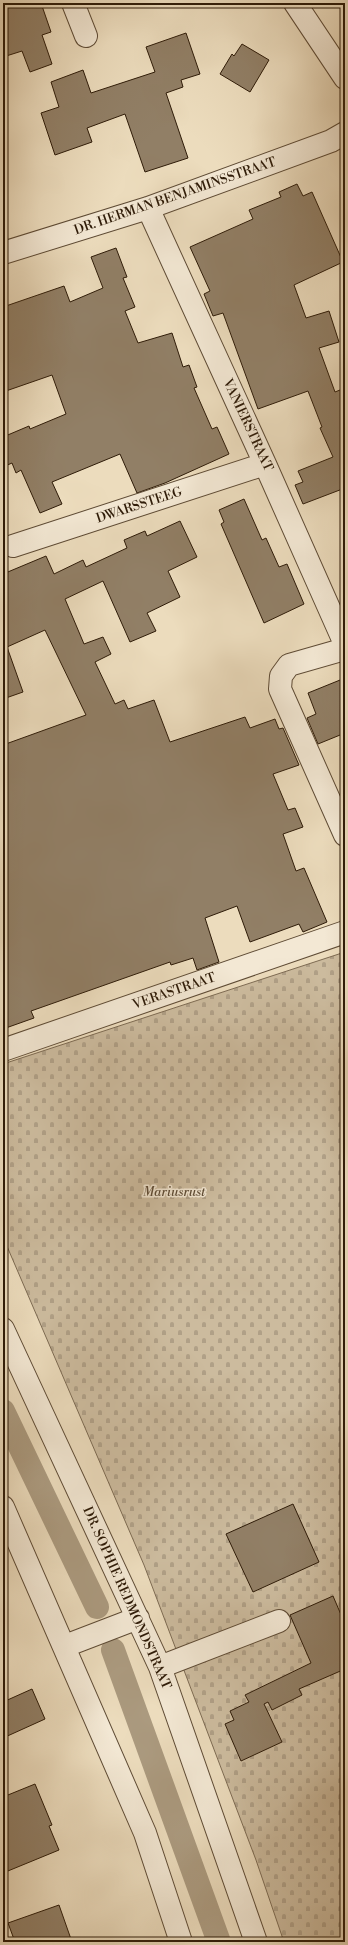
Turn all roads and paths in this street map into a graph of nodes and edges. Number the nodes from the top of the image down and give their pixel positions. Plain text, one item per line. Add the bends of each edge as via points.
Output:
1 (73, 3) edge
2 (295, 3) edge
3 (86, 36) dead end
4 (345, 78) edge
5 (345, 133) edge
6 (148, 208) junction
7 (3, 253) edge
8 (265, 464) junction
9 (14, 546) dead end
10 (345, 644) edge
11 (345, 649) edge
12 (345, 835) edge
13 (345, 932) edge
14 (3, 1050) edge
15 (3, 1329) edge
16 (3, 1507) edge
17 (138, 1618) junction
18 (279, 1621) dead end
19 (65, 1646) junction
20 (160, 1667) junction
21 (182, 1942) edge
22 (256, 1942) edge

1 - 3 street
2 - 4 street
5 - 6 street, DR. HERMAN BENJAMINSSTRAAT via 331,141
6 - 7 street, DR. HERMAN BENJAMINSSTRAAT
6 - 8 street, VANIERSTRAAT
8 - 9 street, DWARSSTEEG
8 - 10 street, VANIERSTRAAT
11 - 12 street via 289,664 280,676 280,689
13 - 14 street, VERASTRAAT
15 - 17 street, DR. SOPHIE REDMONDSTRAAT
16 - 19 street
17 - 19 street
17 - 20 street, DR. SOPHIE REDMONDSTRAAT
18 - 20 street
19 - 21 street via 145,1833
20 - 22 street, DR. SOPHIE REDMONDSTRAAT

